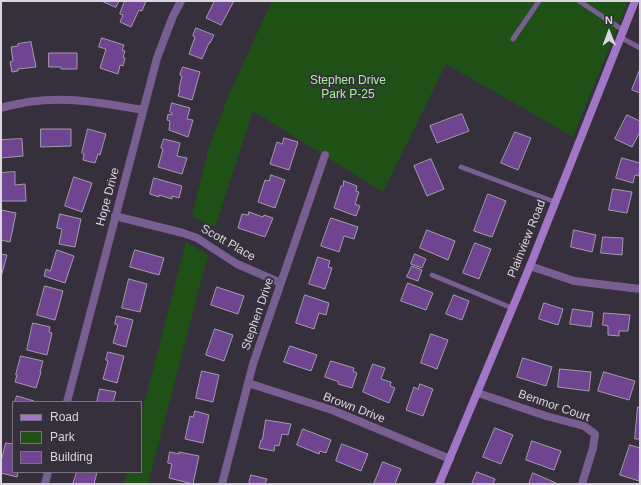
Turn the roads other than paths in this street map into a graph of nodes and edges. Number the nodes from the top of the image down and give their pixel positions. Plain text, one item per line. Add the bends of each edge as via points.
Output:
1 (181, 1) edge
2 (539, 1) edge
3 (579, 1) edge
4 (635, 1) edge
5 (622, 33) junction
6 (513, 39) dead end
7 (640, 48) edge
8 (1, 108) edge
9 (143, 110) junction
10 (325, 154) dead end
11 (461, 167) dead end
12 (555, 202) junction
13 (115, 216) junction
14 (530, 266) junction
15 (432, 275) dead end
16 (281, 283) junction
17 (640, 289) edge
18 (512, 308) junction
19 (248, 383) junction
20 (478, 393) junction
21 (67, 401) edge
22 (450, 459) junction
23 (48, 473) edge
24 (45, 484) edge
25 (222, 484) edge
26 (439, 484) edge
27 (582, 484) edge

1 - 9 street, Hope Drive via 157,58
2 - 6 lane
3 - 5 lane
4 - 5 main road, Plainview Road
5 - 7 lane
5 - 12 main road, Plainview Road
8 - 9 street via 46,99 70,99
9 - 13 street, Hope Drive
10 - 16 street, Stephen Drive
11 - 12 lane
12 - 14 main road, Plainview Road
13 - 16 street, Scott Place via 197,238 237,264
13 - 21 street, Hope Drive
14 - 17 street via 574,282
14 - 18 main road, Plainview Road
15 - 18 lane
16 - 19 street, Stephen Drive
18 - 20 main road, Plainview Road
19 - 22 street, Brown Drive via 332,410
19 - 25 street, Stephen Drive
20 - 22 main road, Plainview Road
20 - 27 street, Benmor Court via 584,426 596,434
22 - 26 main road, Plainview Road
23 - 24 street

